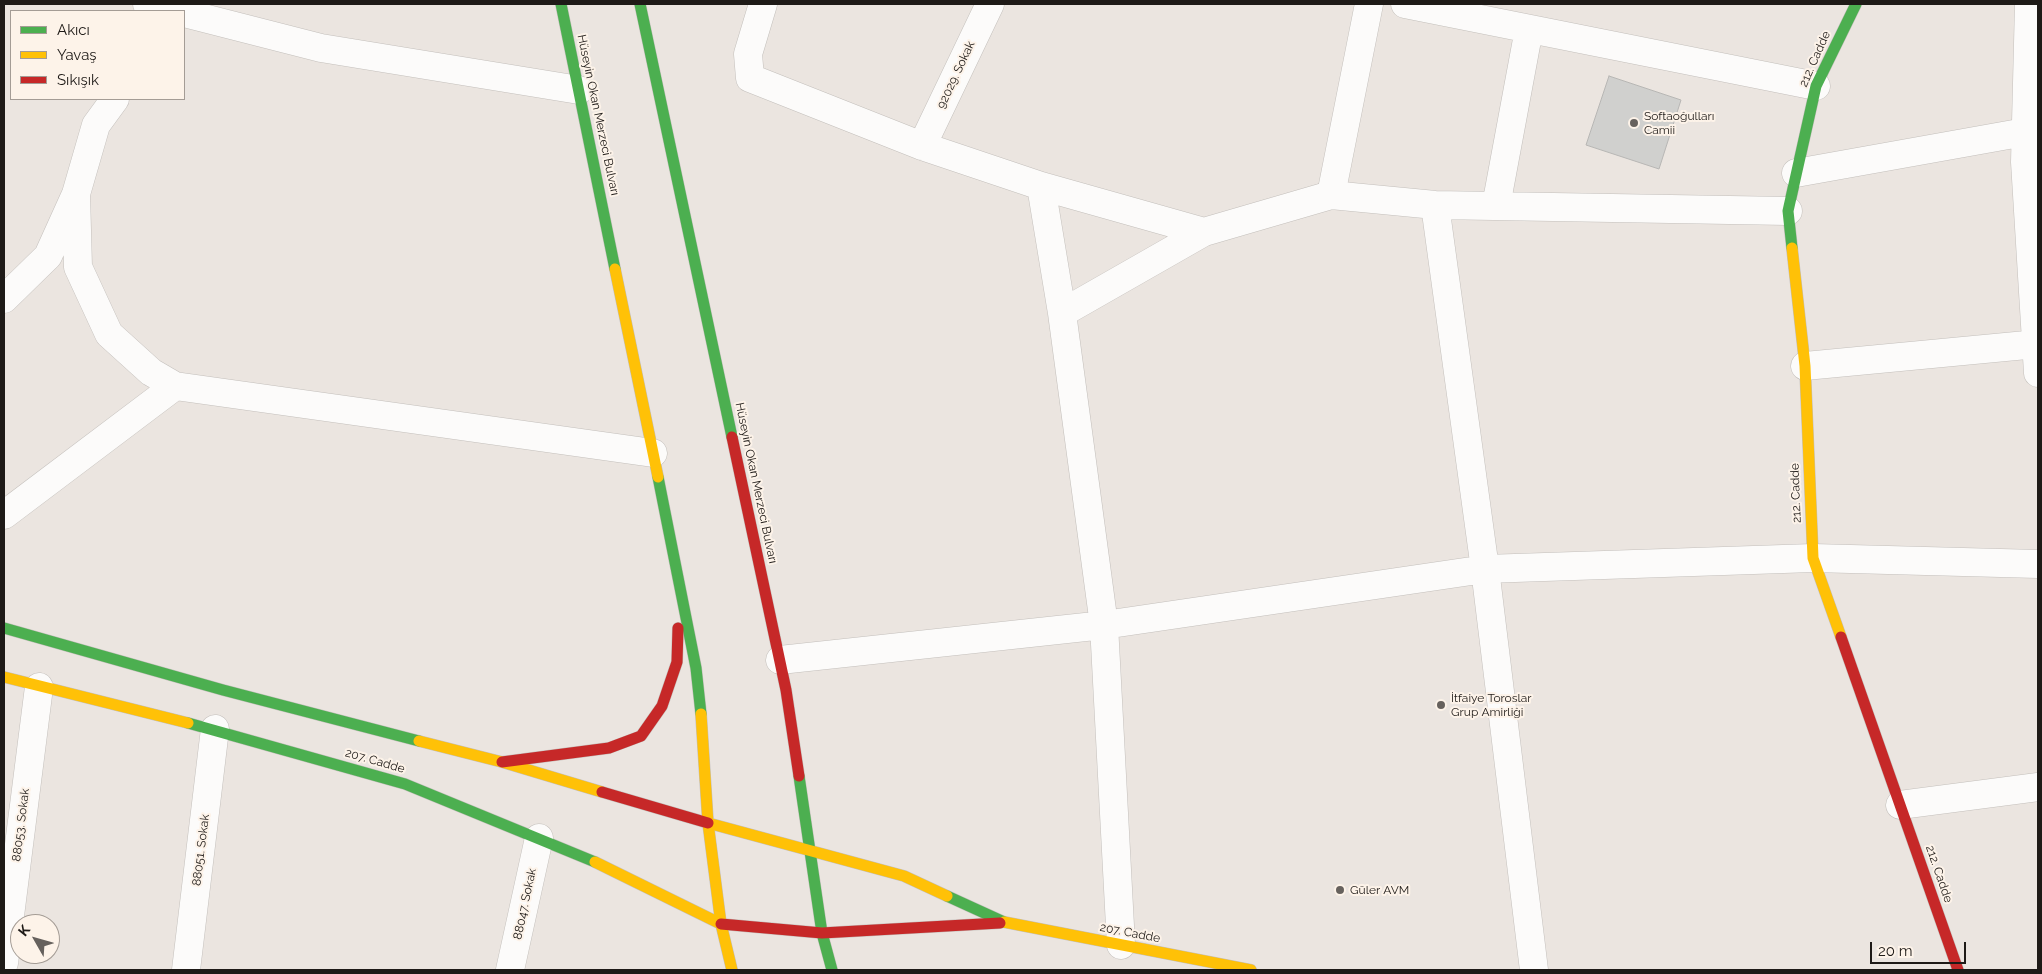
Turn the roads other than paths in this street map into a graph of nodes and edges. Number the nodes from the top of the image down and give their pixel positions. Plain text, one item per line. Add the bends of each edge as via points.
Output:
1 (147, 4) edge
2 (561, 4) edge
3 (640, 4) edge
4 (763, 4) edge
5 (990, 4) edge
6 (1369, 4) edge
7 (1405, 4) edge
8 (1856, 4) edge
9 (2029, 4) edge
10 (171, 10) edge
11 (187, 14) edge
12 (1529, 29) junction
13 (1816, 86) junction
14 (579, 90) junction
15 (114, 100) edge
16 (2025, 132) junction
17 (922, 146) junction
18 (2032, 161) edge
19 (1796, 173) junction
20 (1041, 186) junction
21 (76, 194) junction
22 (1331, 195) junction
23 (1435, 205) junction
24 (1496, 206) junction
25 (1788, 211) junction
26 (1204, 232) junction
27 (4, 299) edge
28 (1062, 313) junction
29 (2036, 344) junction
30 (1805, 366) junction
31 (2038, 373) edge
32 (175, 386) junction
33 (653, 453) junction
34 (4, 515) edge
35 (1813, 558) junction
36 (2038, 564) edge
37 (1485, 569) junction
38 (679, 579) junction
39 (1104, 625) junction
40 (4, 628) edge
41 (780, 660) junction
42 (4, 677) edge
43 (39, 687) junction
44 (216, 729) junction
45 (502, 762) junction
46 (2038, 787) edge
47 (1900, 805) junction
48 (708, 822) junction
49 (539, 838) junction
50 (809, 850) junction
51 (1004, 922) junction
52 (721, 924) junction
53 (822, 933) junction
54 (1121, 945) junction
55 (4, 963) edge
56 (186, 970) edge
57 (510, 970) edge
58 (732, 970) edge
59 (832, 970) edge
60 (1251, 970) edge
61 (1534, 970) edge
62 (1958, 970) edge

1 - 10 street
2 - 14 main road, Hüseyin Okan Merzeci Bulvarı
3 - 41 main road, Hüseyin Okan Merzeci Bulvarı
4 - 17 street via 748,54 750,78
5 - 17 street, 92029. Sokak
6 - 22 street
7 - 12 street
8 - 13 main road, 212. Cadde
9 - 16 street
11 - 14 street via 321,48
12 - 13 street
12 - 24 street
13 - 19 main road, 212. Cadde
14 - 33 main road, Hüseyin Okan Merzeci Bulvarı
15 - 21 street via 96,125
16 - 18 street
16 - 19 street
17 - 20 street
18 - 29 street
19 - 25 main road, 212. Cadde
20 - 26 street
20 - 28 street
21 - 27 street via 48,256
21 - 32 street via 78,267 109,334 151,372
22 - 23 street
22 - 26 street
23 - 24 street
23 - 37 street
24 - 25 street
25 - 30 main road, 212. Cadde
26 - 28 street
28 - 39 street
29 - 30 street
29 - 31 street
30 - 35 main road, 212. Cadde
32 - 33 street
32 - 34 street
33 - 38 main road, Hüseyin Okan Merzeci Bulvarı
35 - 36 street
35 - 37 street
35 - 47 main road, 212. Cadde
37 - 39 street
37 - 61 street
38 - 45 main road via 677,662 662,706 642,736 609,748
38 - 48 main road, Hüseyin Okan Merzeci Bulvarı via 700,698
39 - 41 street
39 - 54 street
40 - 45 main road via 224,690
41 - 50 main road, Hüseyin Okan Merzeci Bulvarı
42 - 43 main road, 207. Cadde
43 - 44 main road, 207. Cadde
43 - 55 street, 88053. Sokak
44 - 49 main road, 207. Cadde via 405,784
44 - 56 street, 88051. Sokak
45 - 48 main road
46 - 47 street
47 - 62 main road, 212. Cadde
48 - 50 main road
48 - 52 main road, Hüseyin Okan Merzeci Bulvarı
49 - 52 main road, 207. Cadde
49 - 57 street, 88047. Sokak
50 - 51 main road via 904,876
50 - 53 main road, Hüseyin Okan Merzeci Bulvarı
51 - 53 main road
51 - 54 main road, 207. Cadde
52 - 53 main road
52 - 58 main road, Hüseyin Okan Merzeci Bulvarı
53 - 59 main road, Hüseyin Okan Merzeci Bulvarı
54 - 60 main road, 207. Cadde

